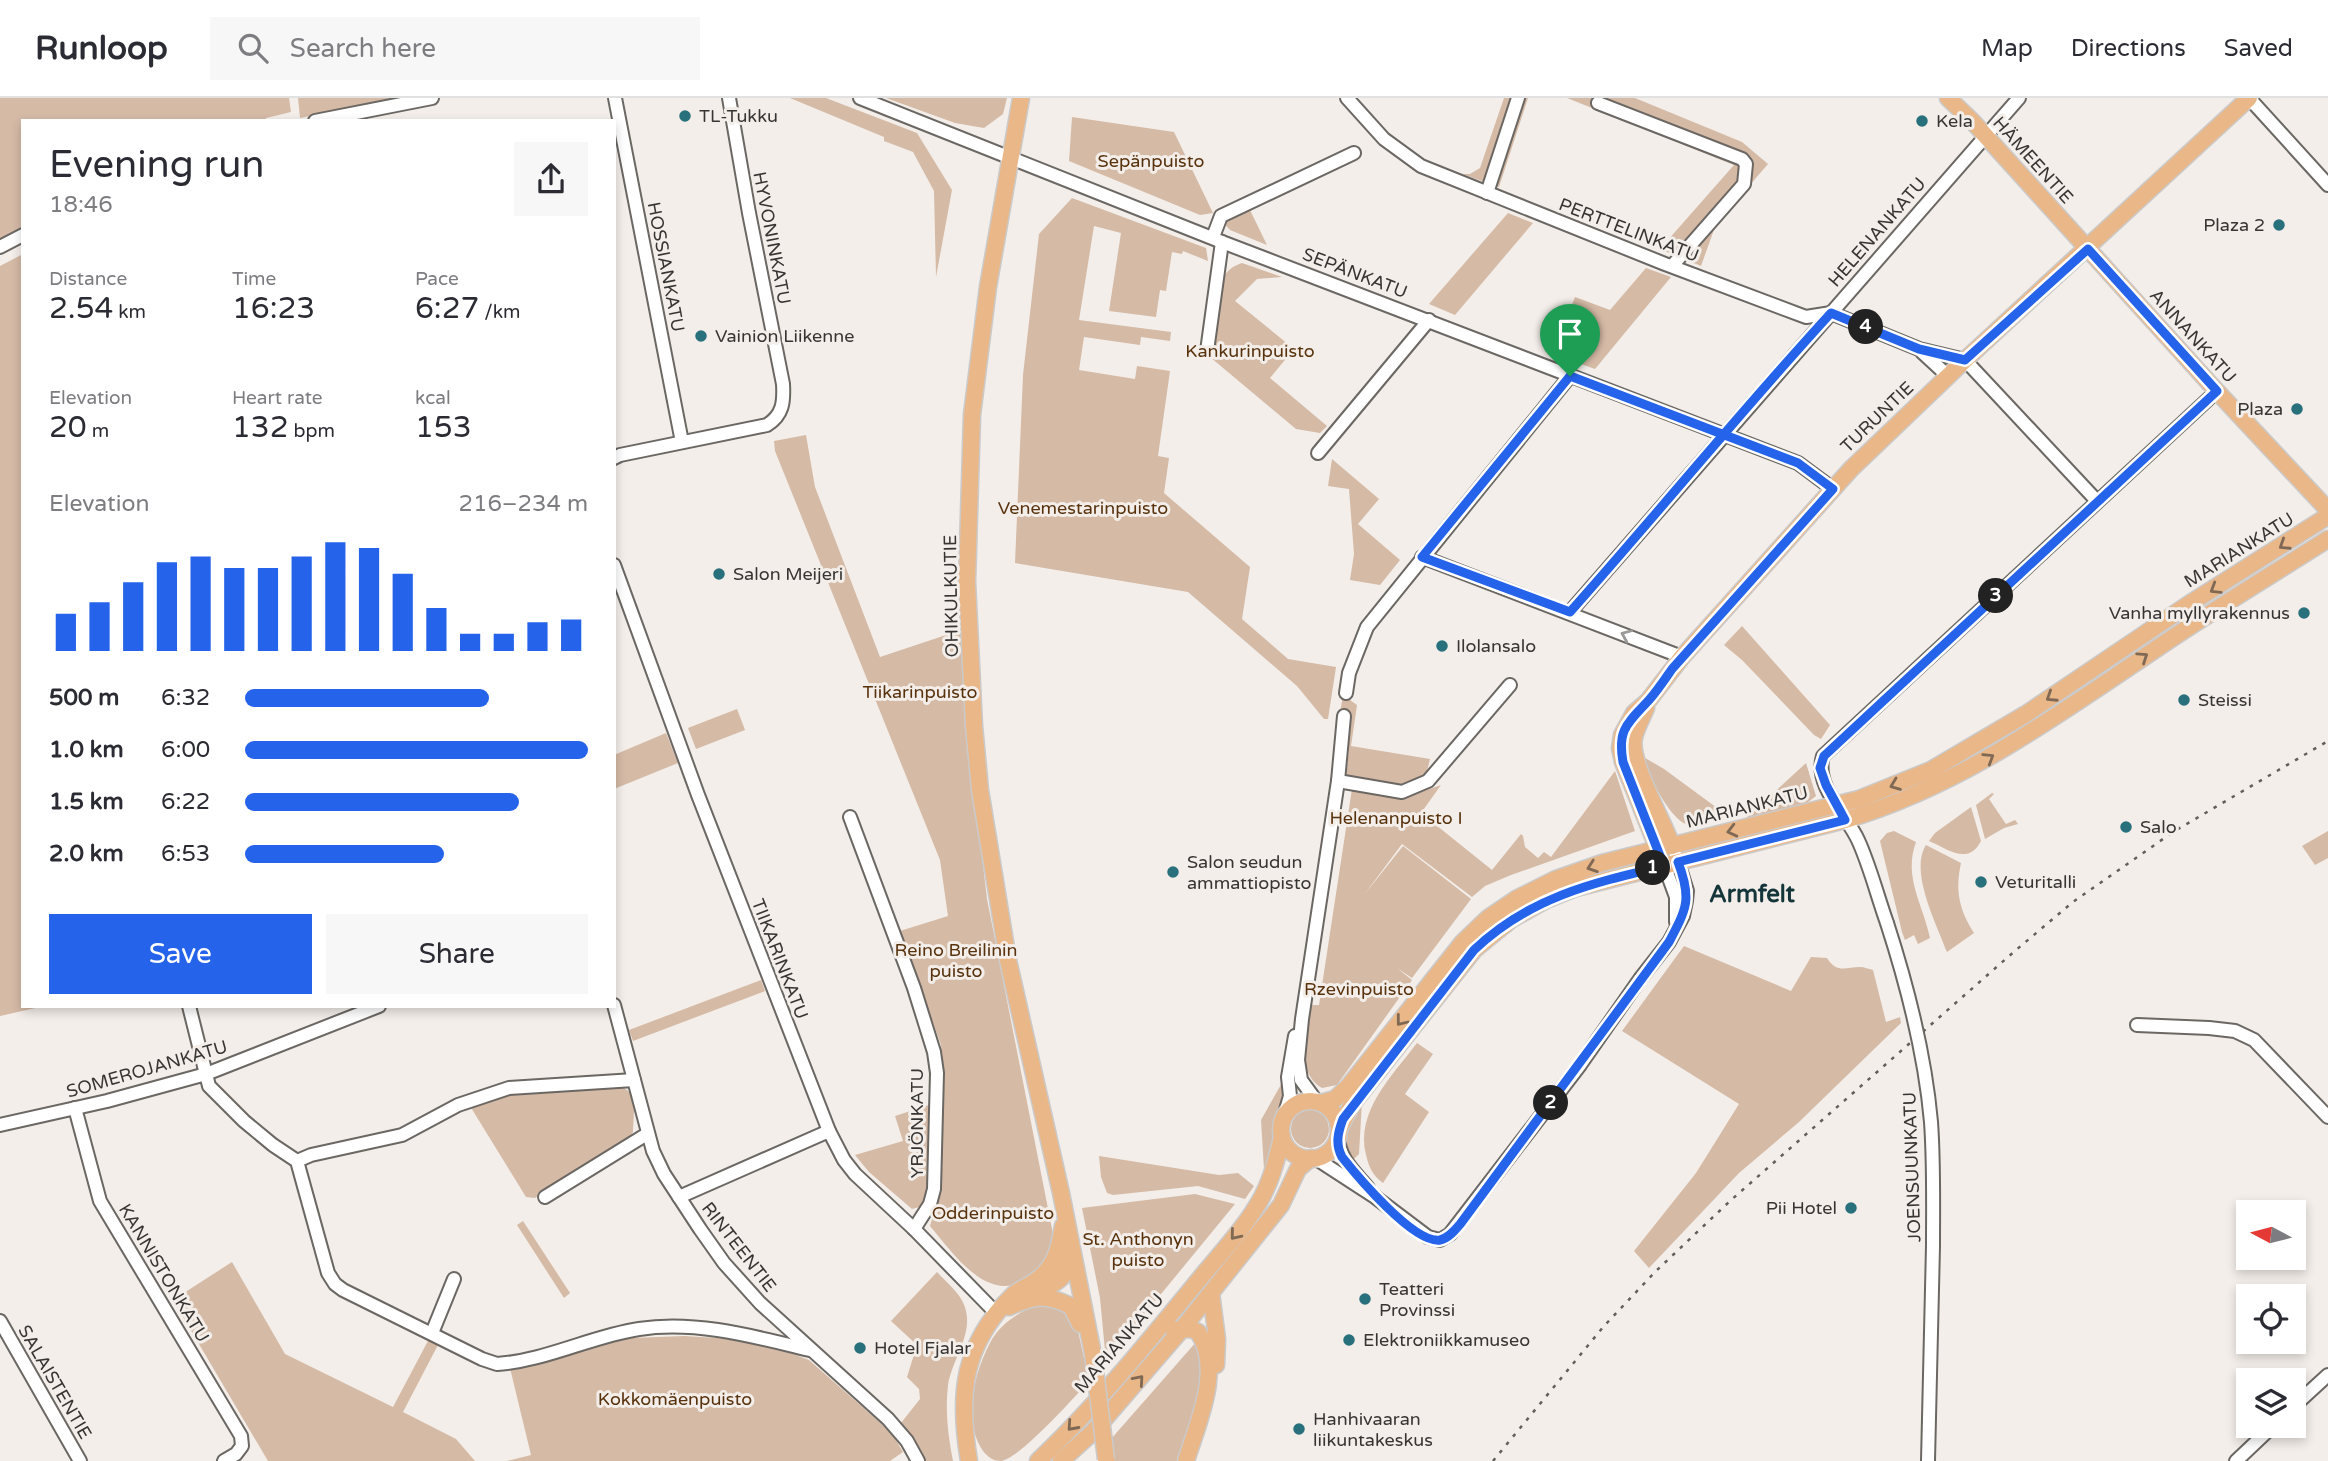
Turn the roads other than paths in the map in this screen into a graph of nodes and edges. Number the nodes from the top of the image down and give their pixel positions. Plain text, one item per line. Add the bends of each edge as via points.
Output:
1 (432, 98) edge
2 (615, 98) edge
3 (729, 98) edge
4 (860, 98) edge
5 (1021, 98) edge
6 (1347, 98) edge
7 (1518, 98) edge
8 (1948, 98) edge
9 (2019, 98) edge
10 (2249, 98) edge
11 (1598, 103) dead end
12 (325, 119) edge
13 (1985, 135) junction
14 (1354, 153) dead end
15 (1009, 158) junction
16 (2328, 185) edge
17 (1487, 192) junction
18 (21, 236) edge
19 (1218, 240) junction
20 (0, 247) edge
21 (2088, 249) junction
22 (1672, 266) junction
23 (1831, 313) junction
24 (1429, 320) junction
25 (1919, 349) junction
26 (1206, 351) dead end
27 (1965, 360) junction
28 (1570, 376) junction
29 (1948, 376) junction
30 (2217, 391) junction
31 (1726, 434) junction
32 (682, 442) junction
33 (1318, 453) dead end
34 (616, 457) edge
35 (1833, 489) junction
36 (2097, 501) junction
37 (2328, 510) edge
38 (2328, 516) edge
39 (2328, 538) edge
40 (1422, 557) junction
41 (616, 570) edge
42 (1570, 612) junction
43 (1682, 657) junction
44 (1510, 685) dead end
45 (1346, 694) dead end
46 (1344, 716) dead end
47 (1338, 781) junction
48 (1836, 804) junction
49 (850, 817) dead end
50 (1845, 820) junction
51 (1665, 847) junction
52 (1671, 864) junction
53 (190, 1008) edge
54 (374, 1008) edge
55 (615, 1008) edge
56 (1301, 1019) junction
57 (2137, 1025) dead end
58 (206, 1074) junction
59 (634, 1080) junction
60 (1319, 1102) junction
61 (75, 1108) junction
62 (1284, 1117) junction
63 (2328, 1118) edge
64 (0, 1125) edge
65 (829, 1131) junction
66 (647, 1133) junction
67 (1338, 1133) junction
68 (1282, 1137) junction
69 (1313, 1158) junction
70 (297, 1161) junction
71 (545, 1197) dead end
72 (680, 1197) junction
73 (1375, 1197) junction
74 (1065, 1214) junction
75 (914, 1229) junction
76 (1073, 1256) junction
77 (454, 1279) dead end
78 (1211, 1293) junction
79 (1027, 1298) junction
80 (996, 1313) junction
81 (0, 1321) edge
82 (1182, 1329) junction
83 (1157, 1331) junction
84 (432, 1333) junction
85 (810, 1350) junction
86 (1091, 1350) junction
87 (2328, 1375) edge
88 (2306, 1395) edge
89 (1205, 1397) junction
90 (2260, 1438) edge
91 (971, 1457) edge
92 (1106, 1460) edge
93 (80, 1461) edge
94 (224, 1461) edge
95 (918, 1461) edge
96 (1038, 1461) edge
97 (1062, 1461) edge
98 (1186, 1461) edge
99 (1928, 1461) edge
100 (2236, 1461) edge

1 - 12 street
2 - 32 street, HOSSIANKATU
3 - 32 street, HYVONINKATU via 784,399 780,414 767,425
4 - 15 street, SEPÄNKATU
5 - 15 main road, OHIKULKUTIE
6 - 17 street, PERTTELINKATU via 1384,139 1421,166
7 - 17 street
8 - 13 main road, HÄMEENTIE
9 - 13 street, HELENANKATU
10 - 16 street
10 - 21 main road, TURUNTIE
11 - 22 street via 1746,164 1744,184
13 - 21 main road, HÄMEENTIE
13 - 23 street, HELENANKATU
14 - 19 street via 1221,216
15 - 19 street, SEPÄNKATU
15 - 74 main road, OHIKULKUTIE via 972,415 967,582 974,726 1007,960
17 - 22 street, PERTTELINKATU
18 - 20 street
19 - 24 street, SEPÄNKATU
19 - 26 street
21 - 27 main road, TURUNTIE
21 - 30 main road, ANNANKATU
22 - 23 street, PERTTELINKATU via 1807,317
23 - 25 street, PERTTELINKATU
23 - 31 street, HELENANKATU
24 - 28 street, SEPÄNKATU
24 - 33 street
25 - 27 street, PERTTELINKATU
25 - 29 street, PERTTELINKATU
27 - 29 main road, TURUNTIE
27 - 36 street
28 - 31 street, SEPÄNKATU
28 - 40 street
29 - 35 main road, TURUNTIE
30 - 36 street
30 - 37 main road, ANNANKATU
31 - 35 street, SEPÄNKATU via 1798,463
31 - 42 street, HELENANKATU
32 - 34 street
35 - 43 main road, TURUNTIE
36 - 48 street, JOENSUUNKATU via 1824,756 1820,768
38 -> 48 main road, MARIANKATU via 1970,749 1917,777
50 -> 39 main road, MARIANKATU via 1925,791 1979,764
40 - 42 street
40 - 45 street via 1367,627
41 - 65 street, TIIKARINKATU
43 -> 42 street
43 - 51 main road, TURUNTIE via 1634,713 1620,748
44 - 47 street via 1428,781 1402,792
46 - 47 street
47 - 56 street
48 - 50 street, JOENSUUNKATU
48 -> 51 main road, MARIANKATU
49 - 75 street, YRJÖNKATU via 934,1052 934,1189
50 - 52 main road, MARIANKATU
50 - 99 street, JOENSUUNKATU, bridge via 1857,839 1887,923 1913,1009 1925,1075 1931,1123 1933,1246
51 - 52 street
51 -> 60 main road, MARIANKATU via 1556,879 1488,918 1463,942 1349,1087 1335,1099
52 - 67 main road, MARIANKATU via 1562,893 1487,938 1352,1104
52 - 73 street via 1676,929 1669,942 1451,1234 1440,1240 1428,1237
53 - 58 street
54 - 58 street, SOMEROJANKATU
55 - 59 street, RINTEENTIE
56 - 60 street via 1299,1075
56 - 62 street via 1290,1054 1290,1096
57 - 63 street via 2235,1031 2254,1040
58 - 61 street, SOMEROJANKATU
58 - 70 street via 209,1086 244,1121
59 - 66 street, RINTEENTIE
59 - 70 street via 509,1088 458,1105 402,1135
60 - 62 main road via 1297,1103
60 - 67 main road via 1334,1114
61 - 64 street, SOMEROJANKATU
61 - 94 street, KANNISTONKATU via 100,1201 241,1436 242,1446
62 - 68 main road
65 - 72 street
65 - 75 street, TIIKARINKATU via 855,1174
66 - 71 street
66 - 72 street, RINTEENTIE via 664,1174
67 - 69 main road via 1329,1151
67 - 73 street via 1342,1157
68 - 69 main road via 1293,1153
68 -> 83 main road, MARIANKATU via 1261,1198 1247,1220
69 - 73 street
69 - 78 main road via 1298,1169 1281,1205
70 - 84 street via 326,1267 335,1284
72 - 85 street, RINTEENTIE via 724,1263
74 - 76 main road, OHIKULKUTIE
74 - 80 main road via 1052,1266 1014,1293
75 - 80 street, TIIKARINKATU
76 - 79 main road via 1066,1275
76 - 86 main road, OHIKULKUTIE
77 - 84 street
78 - 82 main road
78 - 89 main road via 1218,1352
79 - 80 main road
79 - 86 main road via 1051,1297 1071,1306
80 - 91 main road via 965,1375 963,1415
81 - 93 street, SALAISTENTIE
82 - 83 main road
82 - 89 main road via 1198,1332 1205,1343 1209,1366
97 -> 82 main road
83 -> 96 main road, MARIANKATU
84 - 85 street via 497,1364 653,1328 731,1332
85 - 95 street, RINTEENTIE via 898,1430
86 - 92 main road, OHIKULKUTIE, bridge
87 - 88 street
89 - 98 main road
90 - 100 street

